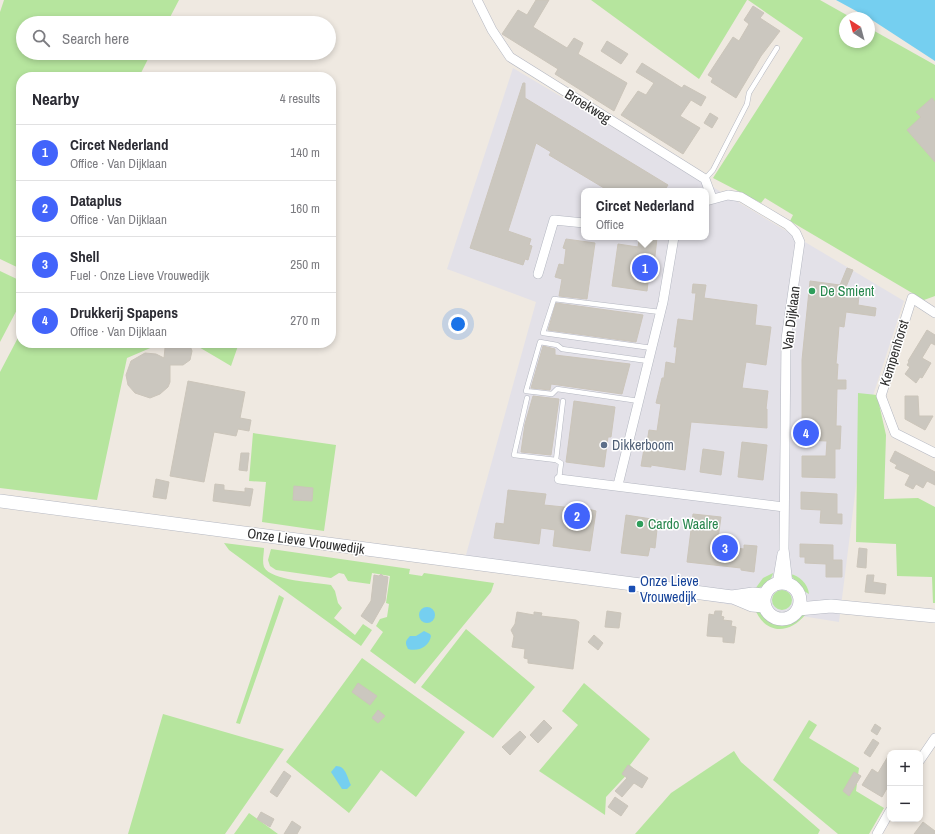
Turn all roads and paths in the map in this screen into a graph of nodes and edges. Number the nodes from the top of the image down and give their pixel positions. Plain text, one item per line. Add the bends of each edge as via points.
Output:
1 (477, 0) edge
2 (777, 48) dead end
3 (705, 179) junction
4 (707, 188) edge
5 (709, 200) edge
6 (581, 223) edge
7 (673, 240) edge
8 (538, 274) dead end
9 (934, 310) edge
10 (660, 312) junction
11 (652, 348) junction
12 (648, 361) junction
13 (527, 398) dead end
14 (563, 401) dead end
15 (639, 401) junction
16 (935, 453) edge
17 (556, 460) junction
18 (559, 480) joint
19 (618, 485) junction
20 (0, 501) edge
21 (784, 507) junction
22 (782, 584) junction
23 (765, 601) junction
24 (799, 603) junction
25 (935, 616) edge
26 (935, 738) edge
27 (923, 756) edge
28 (887, 816) edge
29 (877, 834) edge

1 - 3 street, Broekweg via 492,30 510,57
2 - 3 lane via 749,93 747,104 713,170
3 - 4 street
5 - 21 street, Van Dijklaan via 728,195 740,197 788,225 800,242 786,339
6 - 8 street via 554,220
7 - 10 street
9 - 16 street, Kempenhorst via 912,298 881,396 895,433
10 - 11 street
10 - 11 lane via 554,299 543,333
11 - 12 street
12 - 15 street
12 - 15 lane via 562,349 557,345 540,342 526,391 552,394 557,389
13 - 17 lane via 514,455
14 - 17 lane
15 - 19 street
17 - 18 lane via 561,462
18 - 19 street
19 - 21 street
20 - 23 main road, Onze Lieve Vrouwedijk via 732,596 753,594
21 - 22 street, Van Dijklaan
22 - 23 main road via 772,587
22 - 24 main road via 797,592
23 - 24 main road via 772,616 784,619 790,617
24 - 25 main road via 812,598 831,606
26 - 27 street
28 - 29 street

